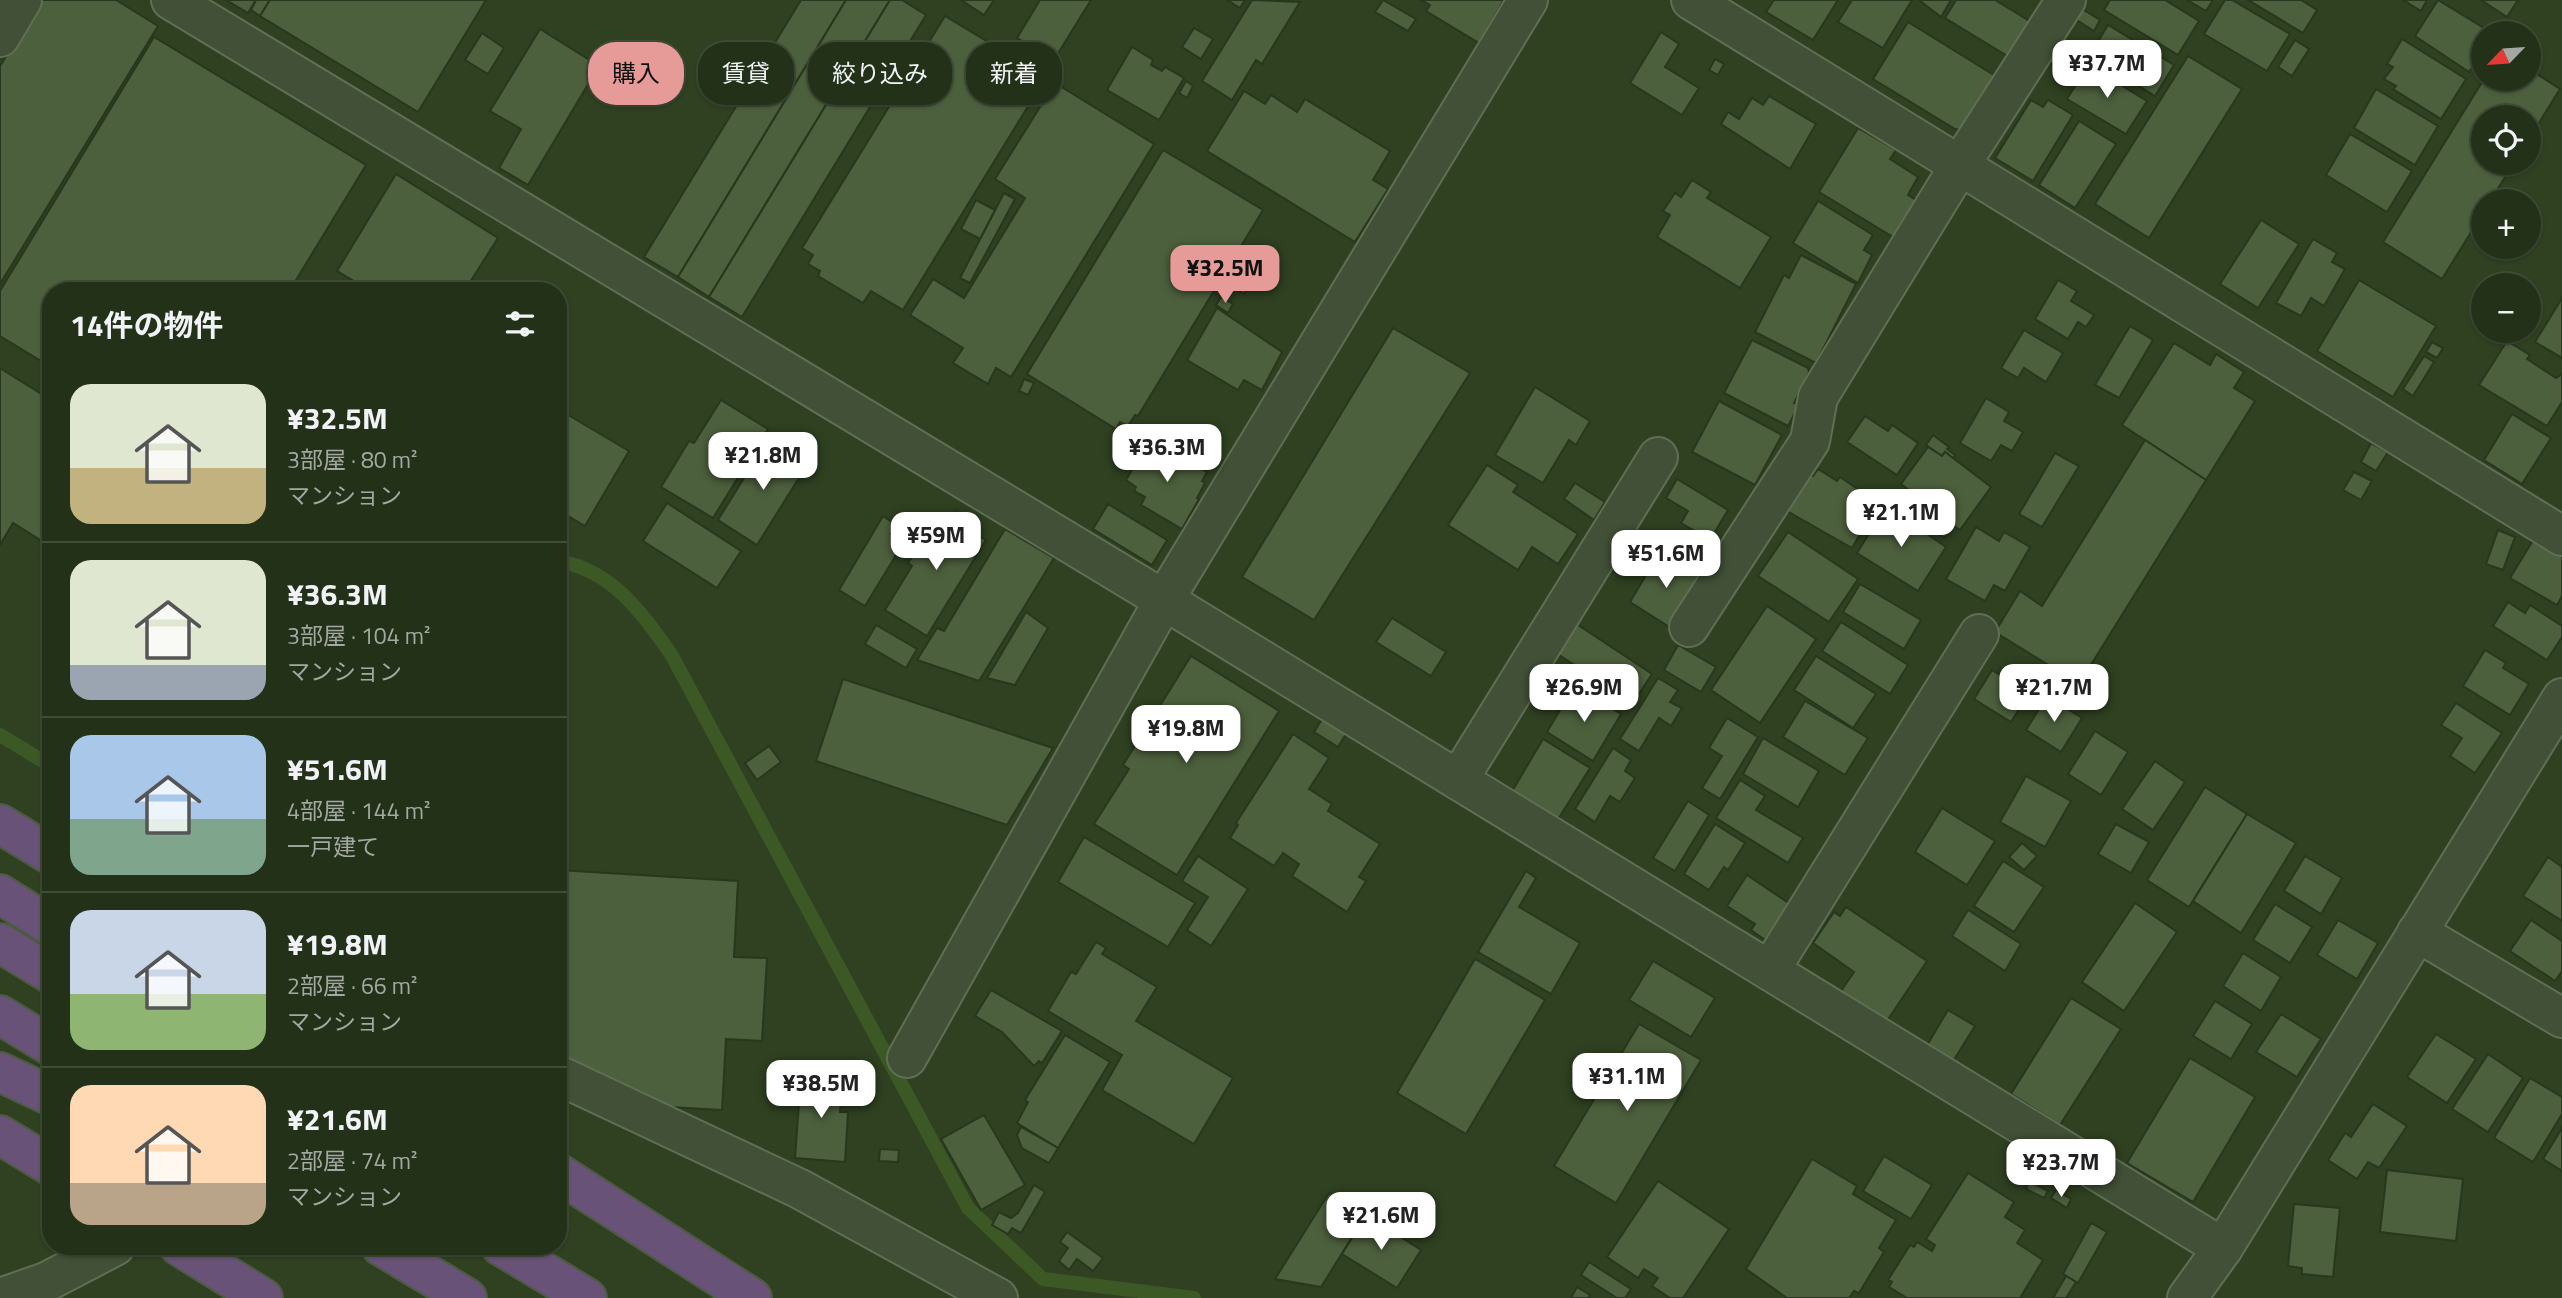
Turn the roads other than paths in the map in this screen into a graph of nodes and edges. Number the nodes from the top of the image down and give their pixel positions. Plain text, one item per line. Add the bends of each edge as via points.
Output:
1 (22, 0) edge
2 (171, 0) edge
3 (1528, 0) edge
4 (1691, 0) edge
5 (2066, 0) edge
6 (0, 37) edge
7 (1960, 165) junction
8 (1658, 457) dead end
9 (2562, 536) edge
10 (1164, 600) junction
11 (1689, 627) dead end
12 (1979, 634) dead end
13 (2562, 698) edge
14 (1458, 780) junction
15 (0, 824) edge
16 (42, 850) edge
17 (0, 894) edge
18 (42, 920) edge
19 (2417, 932) junction
20 (0, 943) edge
21 (42, 969) edge
22 (1770, 971) junction
23 (0, 1015) edge
24 (2562, 1018) edge
25 (42, 1041) edge
26 (907, 1058) dead end
27 (0, 1072) edge
28 (567, 1079) edge
29 (42, 1092) edge
30 (0, 1135) edge
31 (42, 1161) edge
32 (567, 1179) edge
33 (2223, 1248) junction
34 (98, 1255) edge
35 (193, 1255) edge
36 (384, 1255) edge
37 (396, 1255) edge
38 (517, 1255) edge
39 (451, 1289) edge
40 (0, 1298) edge
41 (263, 1298) edge
42 (587, 1298) edge
43 (752, 1298) edge
44 (998, 1298) edge
45 (2187, 1298) edge

1 - 6 street
2 - 10 street
3 - 10 street
4 - 7 street
5 - 7 street
7 - 9 street
7 - 11 street via 1818,397 1810,441
8 - 14 street
10 - 14 street
10 - 26 street
12 - 22 street
13 - 19 street
14 - 22 street
15 - 16 highway
17 - 18 highway
19 - 24 street
19 - 33 street
20 - 21 highway
22 - 33 street
23 - 25 highway
27 - 29 highway
28 - 44 street via 800,1189
30 - 31 highway
32 - 43 highway
33 - 45 street
34 - 40 street via 46,1282
35 - 41 highway
36 - 39 highway
37 - 39 highway
38 - 42 highway

